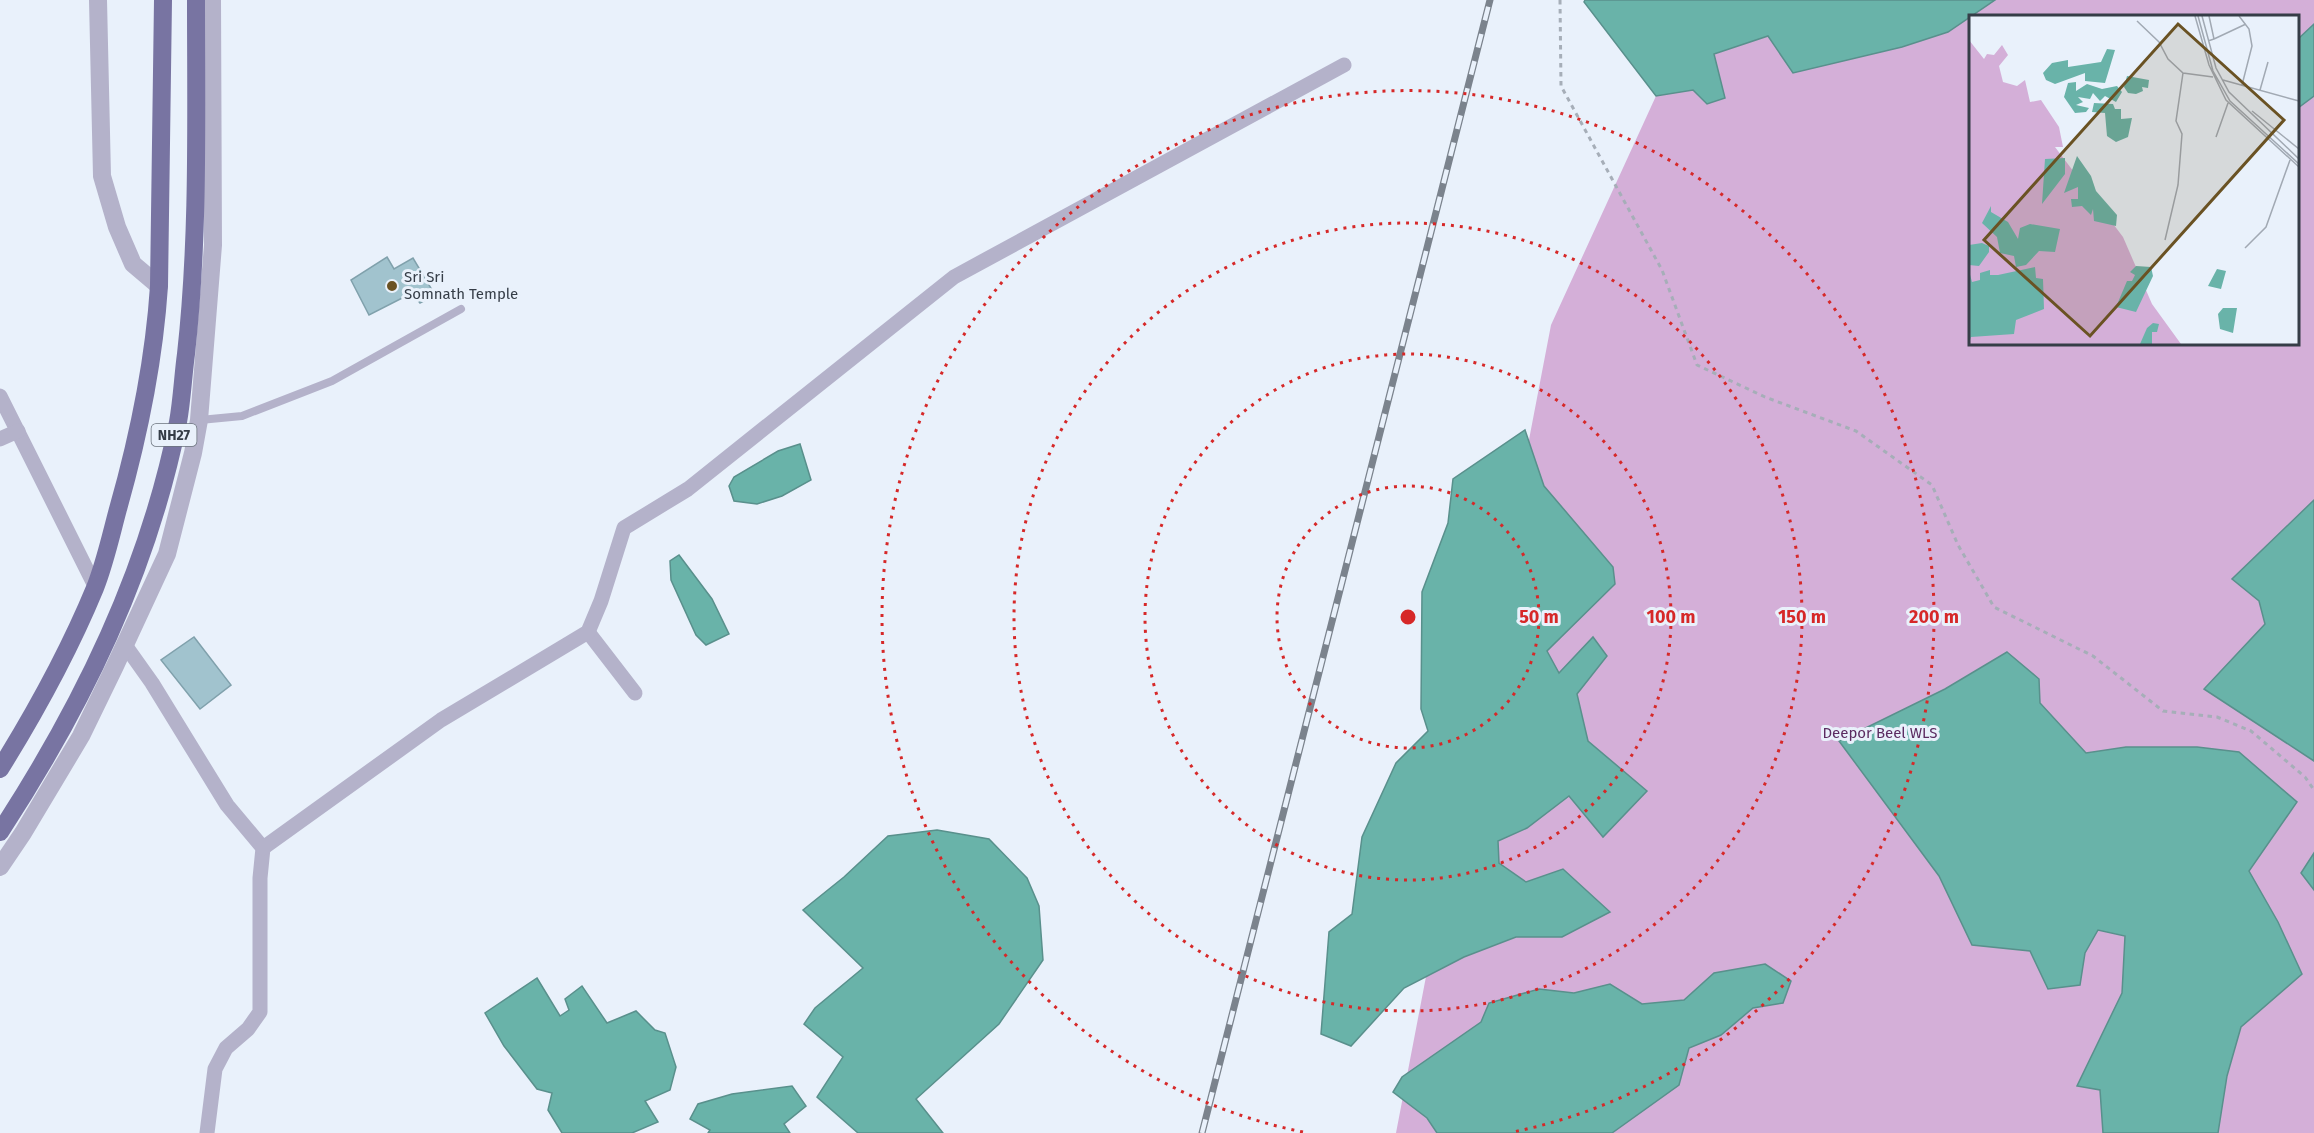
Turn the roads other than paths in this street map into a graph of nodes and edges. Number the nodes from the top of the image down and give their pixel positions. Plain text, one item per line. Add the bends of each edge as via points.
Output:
1 (98, 0) edge
2 (163, 0) edge
3 (196, 0) edge
4 (212, 0) edge
5 (1344, 65) dead end
6 (159, 286) junction
7 (461, 309) dead end
8 (0, 396) edge
9 (199, 420) junction
10 (18, 431) junction
11 (0, 440) edge
12 (95, 586) junction
13 (588, 632) junction
14 (125, 645) junction
15 (635, 693) dead end
16 (0, 769) edge
17 (0, 832) edge
18 (263, 848) junction
19 (0, 867) edge
20 (207, 1133) edge

1 - 6 street via 102,176 133,264
2 - 6 highway, NH27
3 - 17 highway, NH27 via 195,251 178,421 157,502 116,624 60,736
4 - 9 street via 213,245
5 - 13 street via 954,277 688,489 624,528
6 - 12 highway, NH27 via 146,398
7 - 9 lane via 315,388 242,416
8 - 10 street
9 - 14 street via 167,554
10 - 11 street
10 - 12 street
12 - 16 highway, NH27 via 54,679
13 - 15 street
13 - 18 street via 441,720
14 - 18 street via 227,805
14 - 19 street via 81,736
18 - 20 street via 261,1012 226,1048 214,1069

